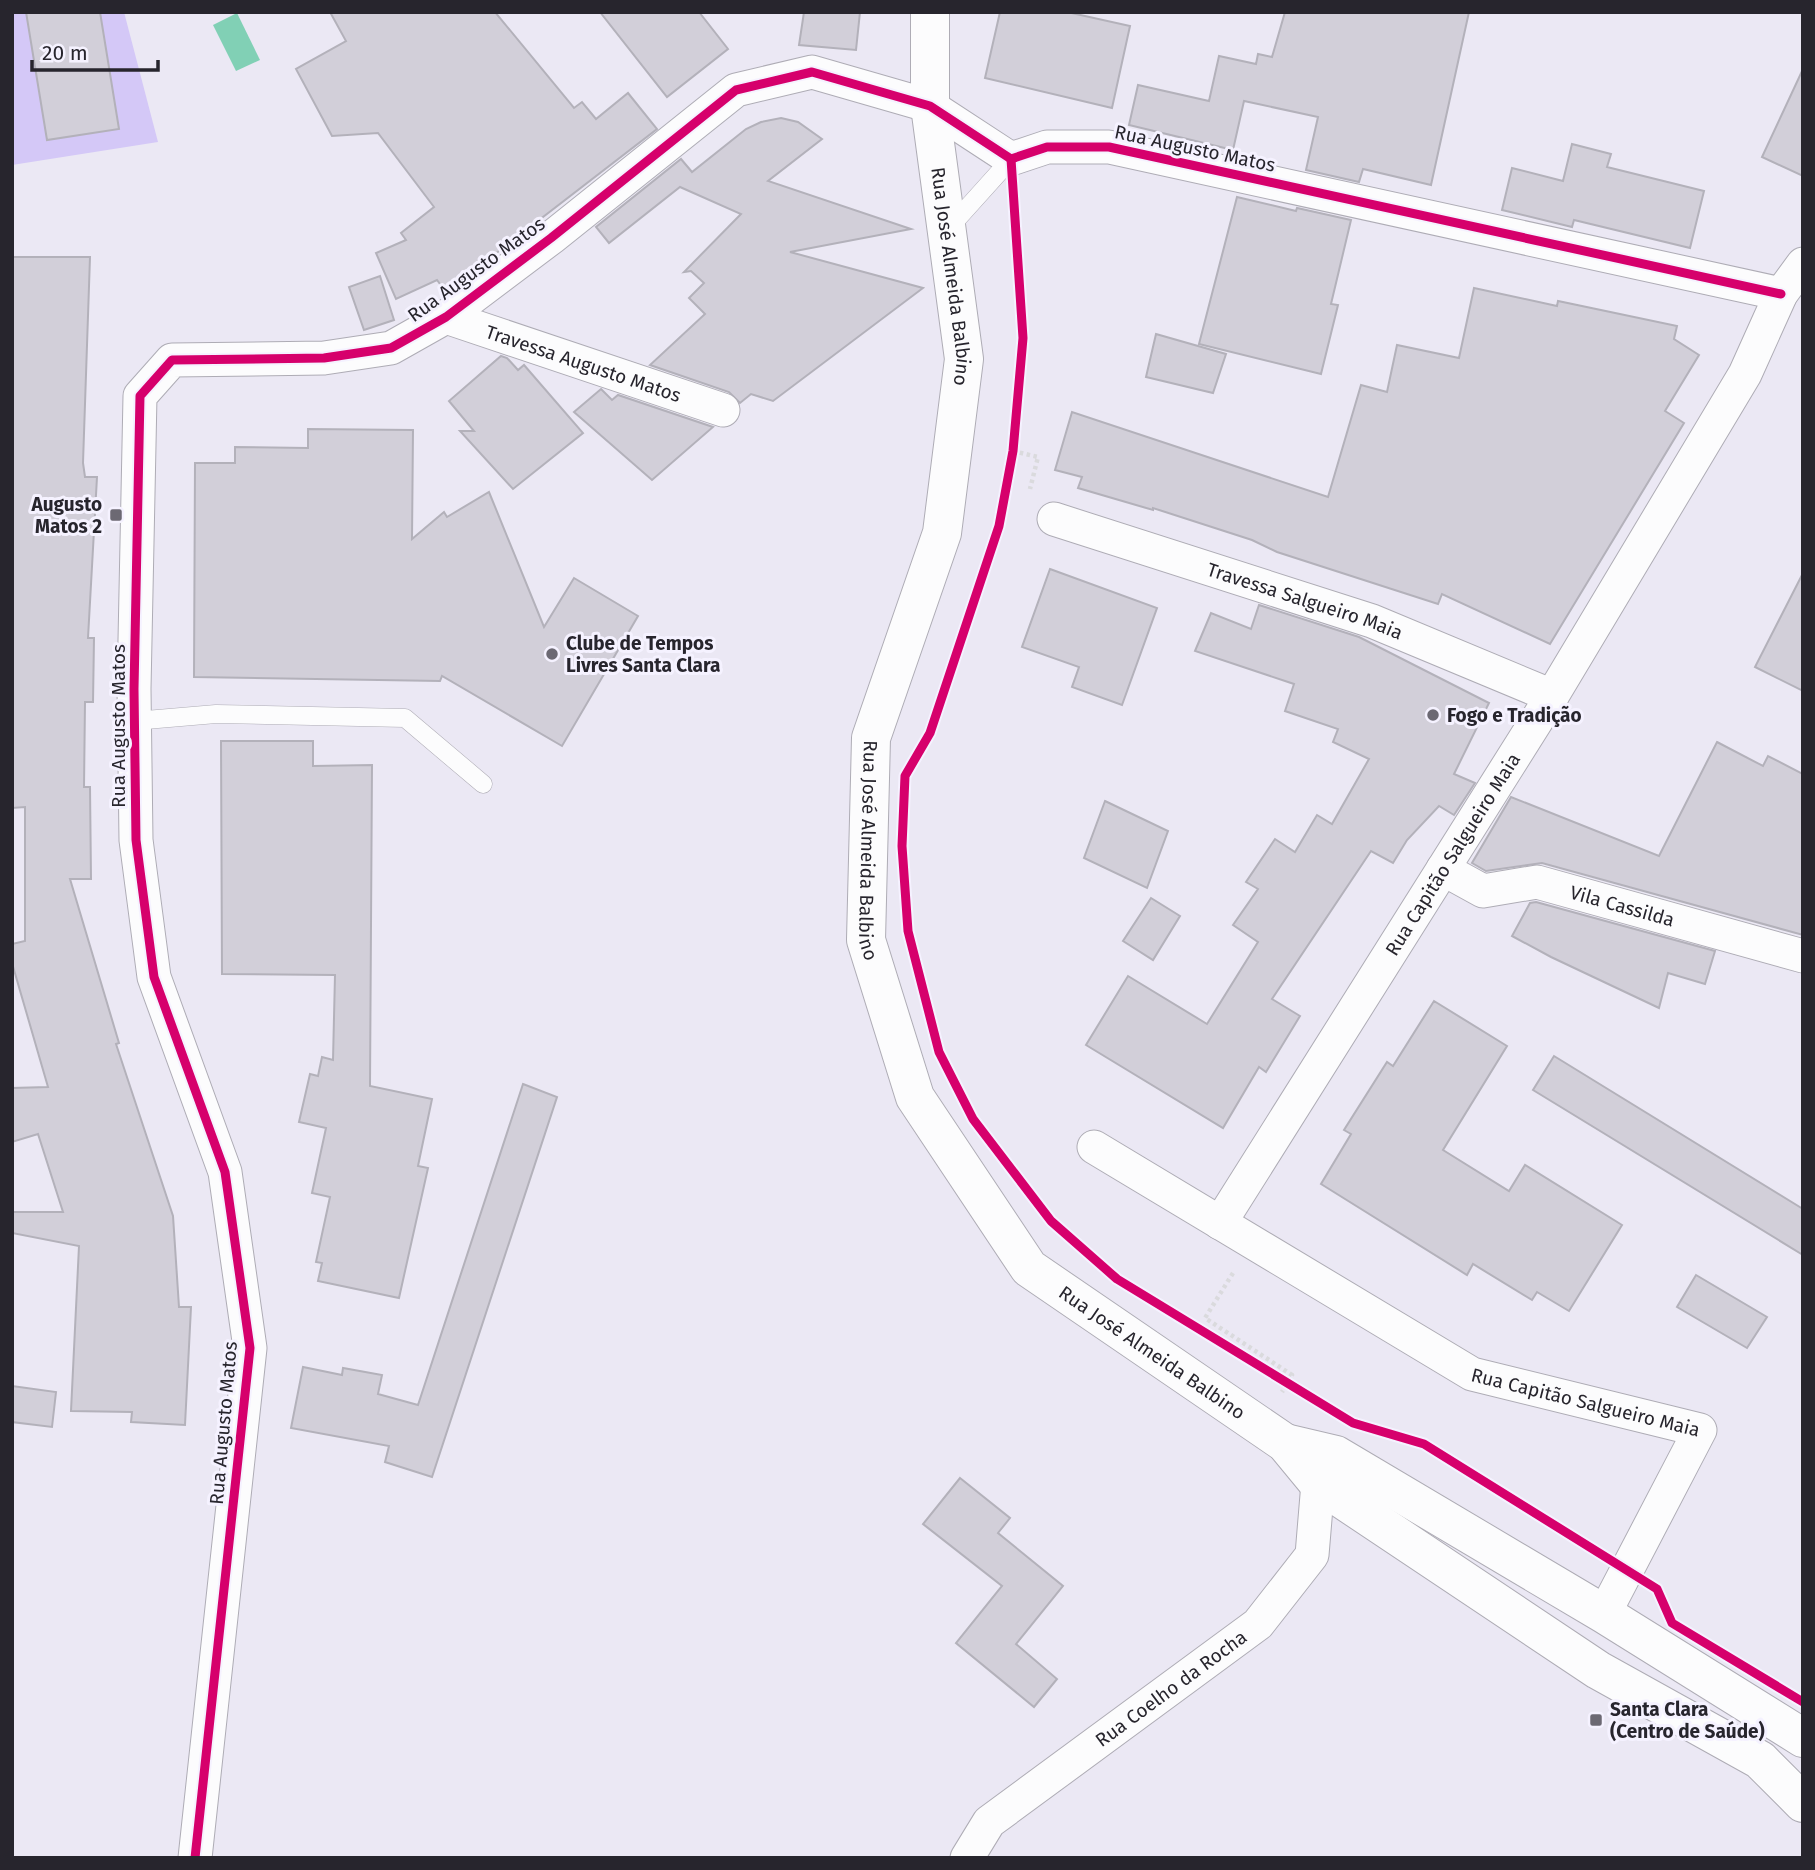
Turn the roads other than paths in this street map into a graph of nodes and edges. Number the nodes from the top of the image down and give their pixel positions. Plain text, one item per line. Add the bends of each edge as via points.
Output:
1 (930, 12) edge
2 (930, 106) junction
3 (1011, 159) junction
4 (947, 231) junction
5 (1803, 264) edge
6 (1781, 294) junction
7 (446, 317) junction
8 (723, 410) dead end
9 (1055, 519) dead end
10 (1552, 696) junction
11 (134, 721) junction
12 (483, 784) dead end
13 (1443, 869) junction
14 (1803, 956) edge
15 (1094, 1147) dead end
16 (1220, 1223) junction
17 (1285, 1443) junction
18 (1318, 1483) junction
19 (1604, 1614) junction
20 (1598, 1670) junction
21 (1803, 1738) edge
22 (1803, 1803) edge
23 (195, 1858) edge
24 (967, 1858) edge

1 - 2 street, Rua José Almeida Balbino
2 - 3 street, Rua Augusto Matos
2 - 4 street, Rua José Almeida Balbino
2 - 7 street, Rua Augusto Matos via 812,72 736,90
3 - 4 lane
3 - 6 street, Rua Augusto Matos via 1047,147 1109,147
4 - 17 street, Rua José Almeida Balbino via 964,359 942,533 872,738 866,940 915,1097 1029,1268
5 - 6 street, Rua Capitão Salgueiro Maia
6 - 10 street, Rua Capitão Salgueiro Maia via 1745,373
7 - 8 street, Travessa Augusto Matos
7 - 11 street, Rua Augusto Matos via 391,348 324,358 172,360 140,396
9 - 10 street, Travessa Salgueiro Maia via 1372,621
10 - 13 street, Rua Capitão Salgueiro Maia
11 - 12 lane via 216,714 405,718
11 - 23 street, Rua Augusto Matos via 136,840 154,977 225,1172 250,1348
13 - 14 street, Vila Cassilda via 1483,891 1537,882
13 - 16 street, Rua Capitão Salgueiro Maia
15 - 16 street, Rua Capitão Salgueiro Maia
16 - 19 street, Rua Capitão Salgueiro Maia via 1472,1374 1700,1430
17 - 18 street, Rua José Almeida Balbino
17 - 19 street, Rua José Almeida Balbino via 1336,1455
18 - 20 street, Rua José Almeida Balbino
18 - 24 street, Rua Coelho da Rocha via 1312,1555 1258,1624 989,1822
19 - 20 street
19 - 21 street, Rua José Almeida Balbino
20 - 22 street, Rua José Almeida Balbino via 1760,1760

